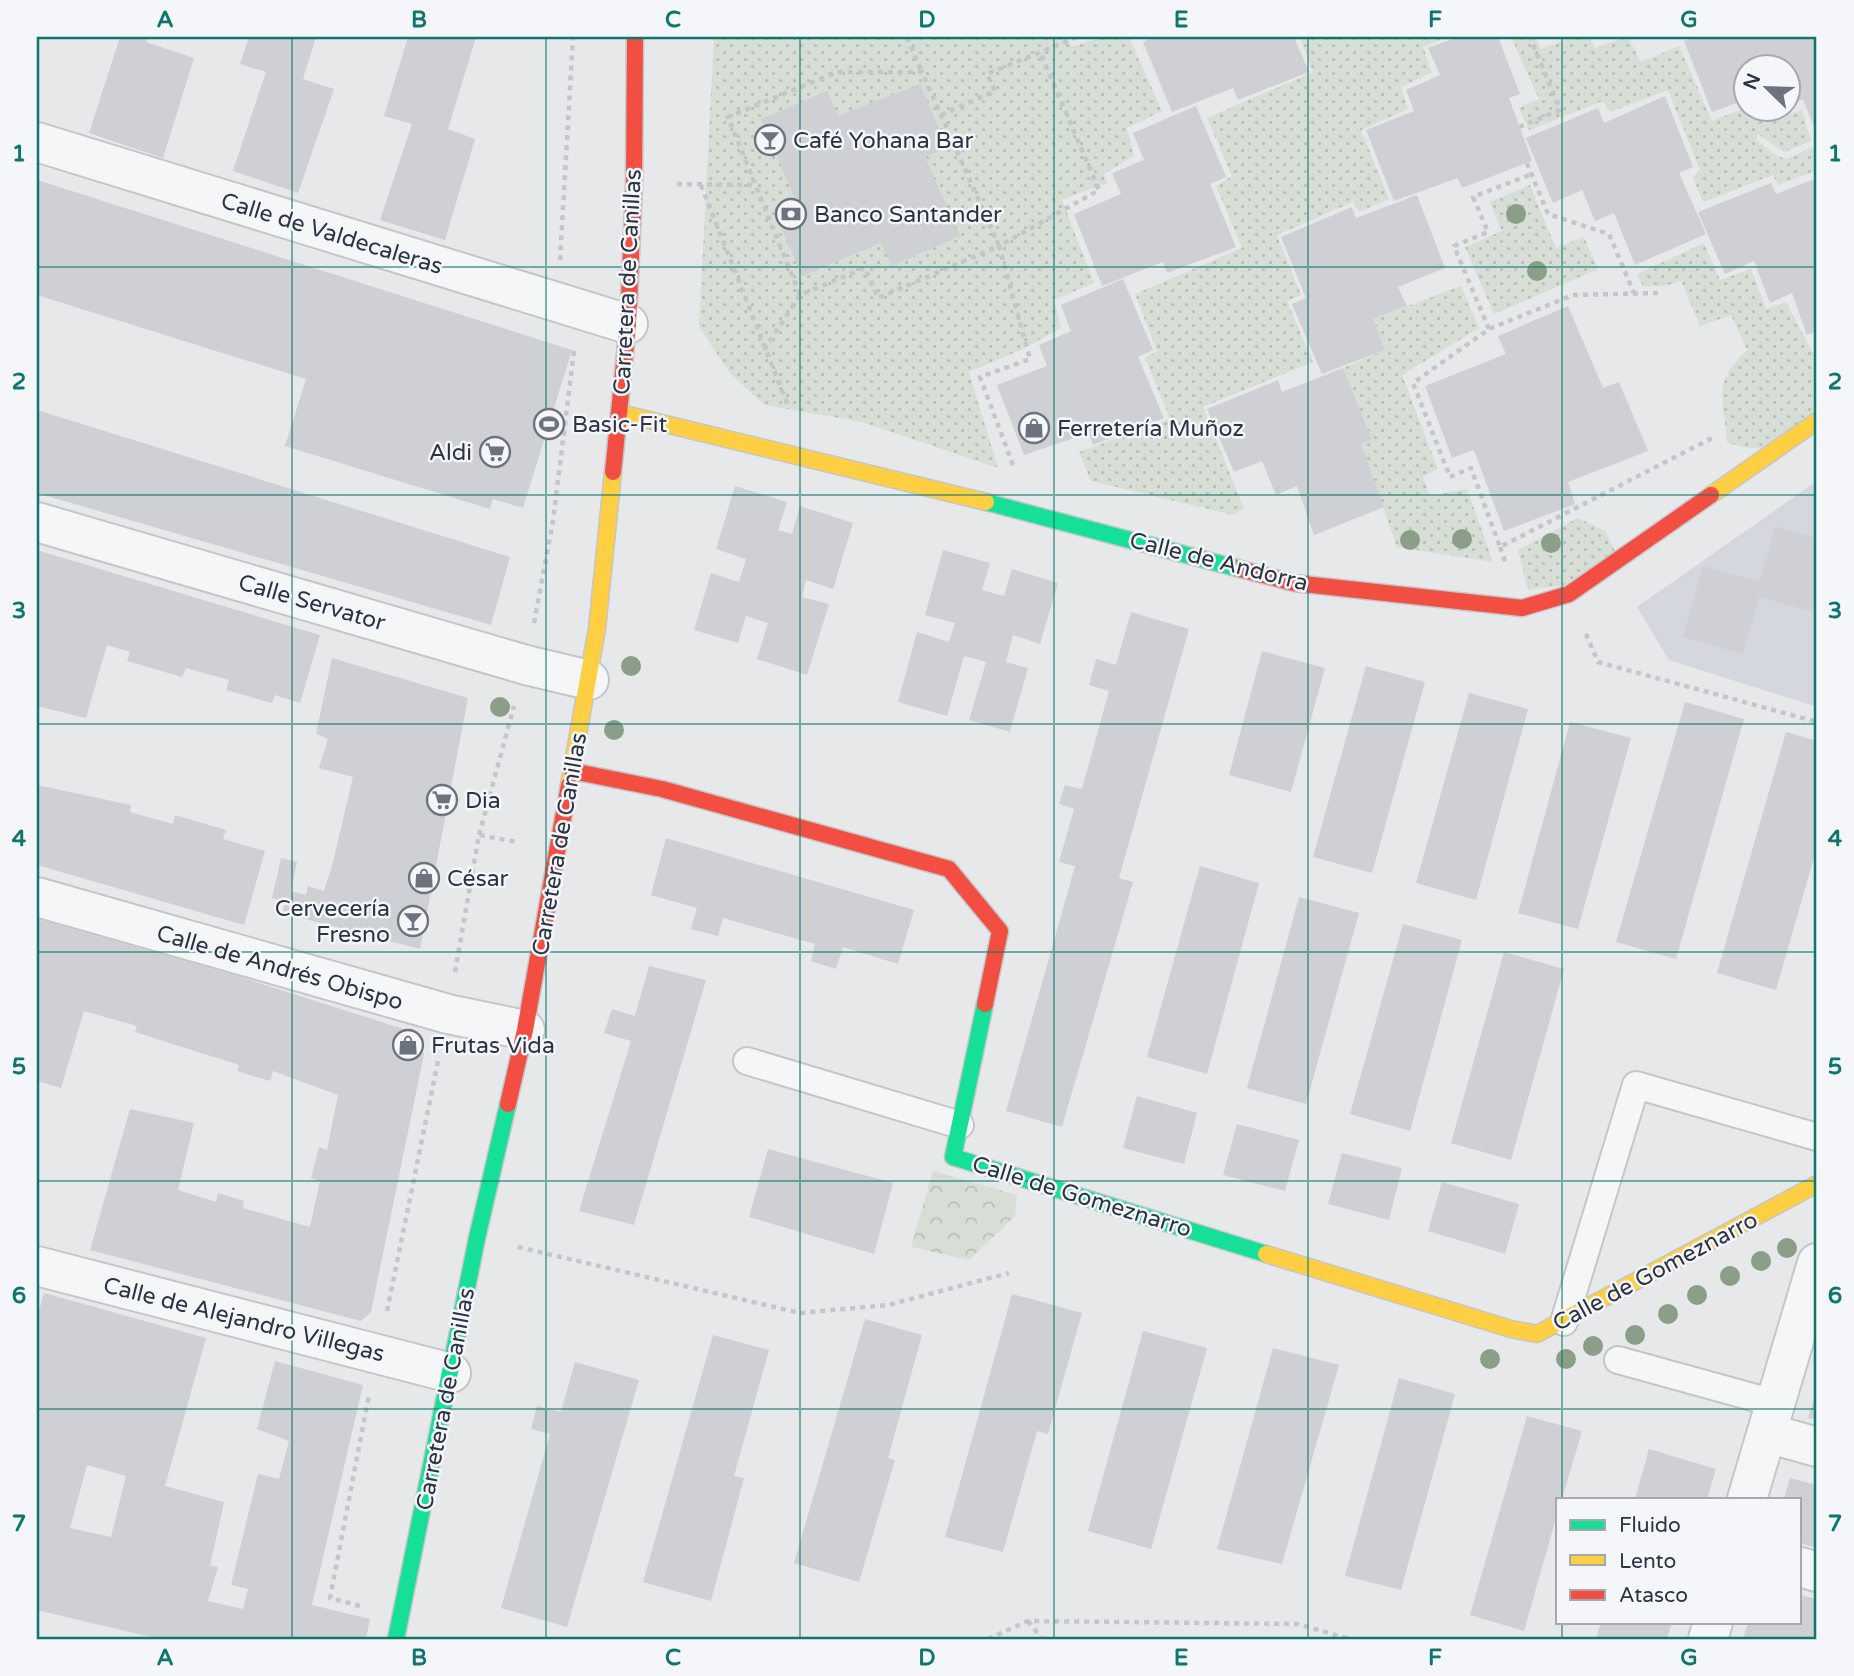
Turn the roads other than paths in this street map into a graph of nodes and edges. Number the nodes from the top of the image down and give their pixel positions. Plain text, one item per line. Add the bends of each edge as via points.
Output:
1 (635, 37) edge
2 (37, 142) edge
3 (628, 324) junction
4 (620, 413) junction
5 (1817, 422) edge
6 (37, 522) edge
7 (589, 680) junction
8 (572, 771) junction
9 (37, 898) edge
10 (525, 1030) junction
11 (747, 1060) dead end
12 (960, 1125) junction
13 (1817, 1137) edge
14 (1817, 1184) edge
15 (1817, 1263) edge
16 (37, 1266) edge
17 (1810, 1313) edge
18 (1564, 1322) junction
19 (1618, 1360) dead end
20 (451, 1373) junction
21 (1770, 1418) junction
22 (1817, 1447) edge
23 (1747, 1498) edge
24 (396, 1639) edge

1 - 3 street, Carretera de Canillas
2 - 3 street, Calle de Valdecaleras
3 - 4 street, Carretera de Canillas
4 - 5 street, Calle de Andorra via 1294,583 1522,608 1569,594
4 - 7 street, Carretera de Canillas
6 - 7 street, Calle Servator
7 - 8 street, Carretera de Canillas
8 - 10 street, Carretera de Canillas
8 - 12 street, Calle de Gomeznarro via 662,789 949,869 1000,931
9 - 10 street, Calle de Andrés Obispo via 448,1014
10 - 20 street, Carretera de Canillas
11 - 12 lane
12 - 18 street, Calle de Gomeznarro via 953,1157 1511,1329 1537,1334
13 - 18 lane via 1636,1085
14 - 18 street, Calle de Gomeznarro
15 - 17 street
16 - 20 street, Calle de Alejandro Villegas
17 - 21 street
19 - 21 lane
20 - 24 street, Carretera de Canillas
21 - 22 street
21 - 23 street

